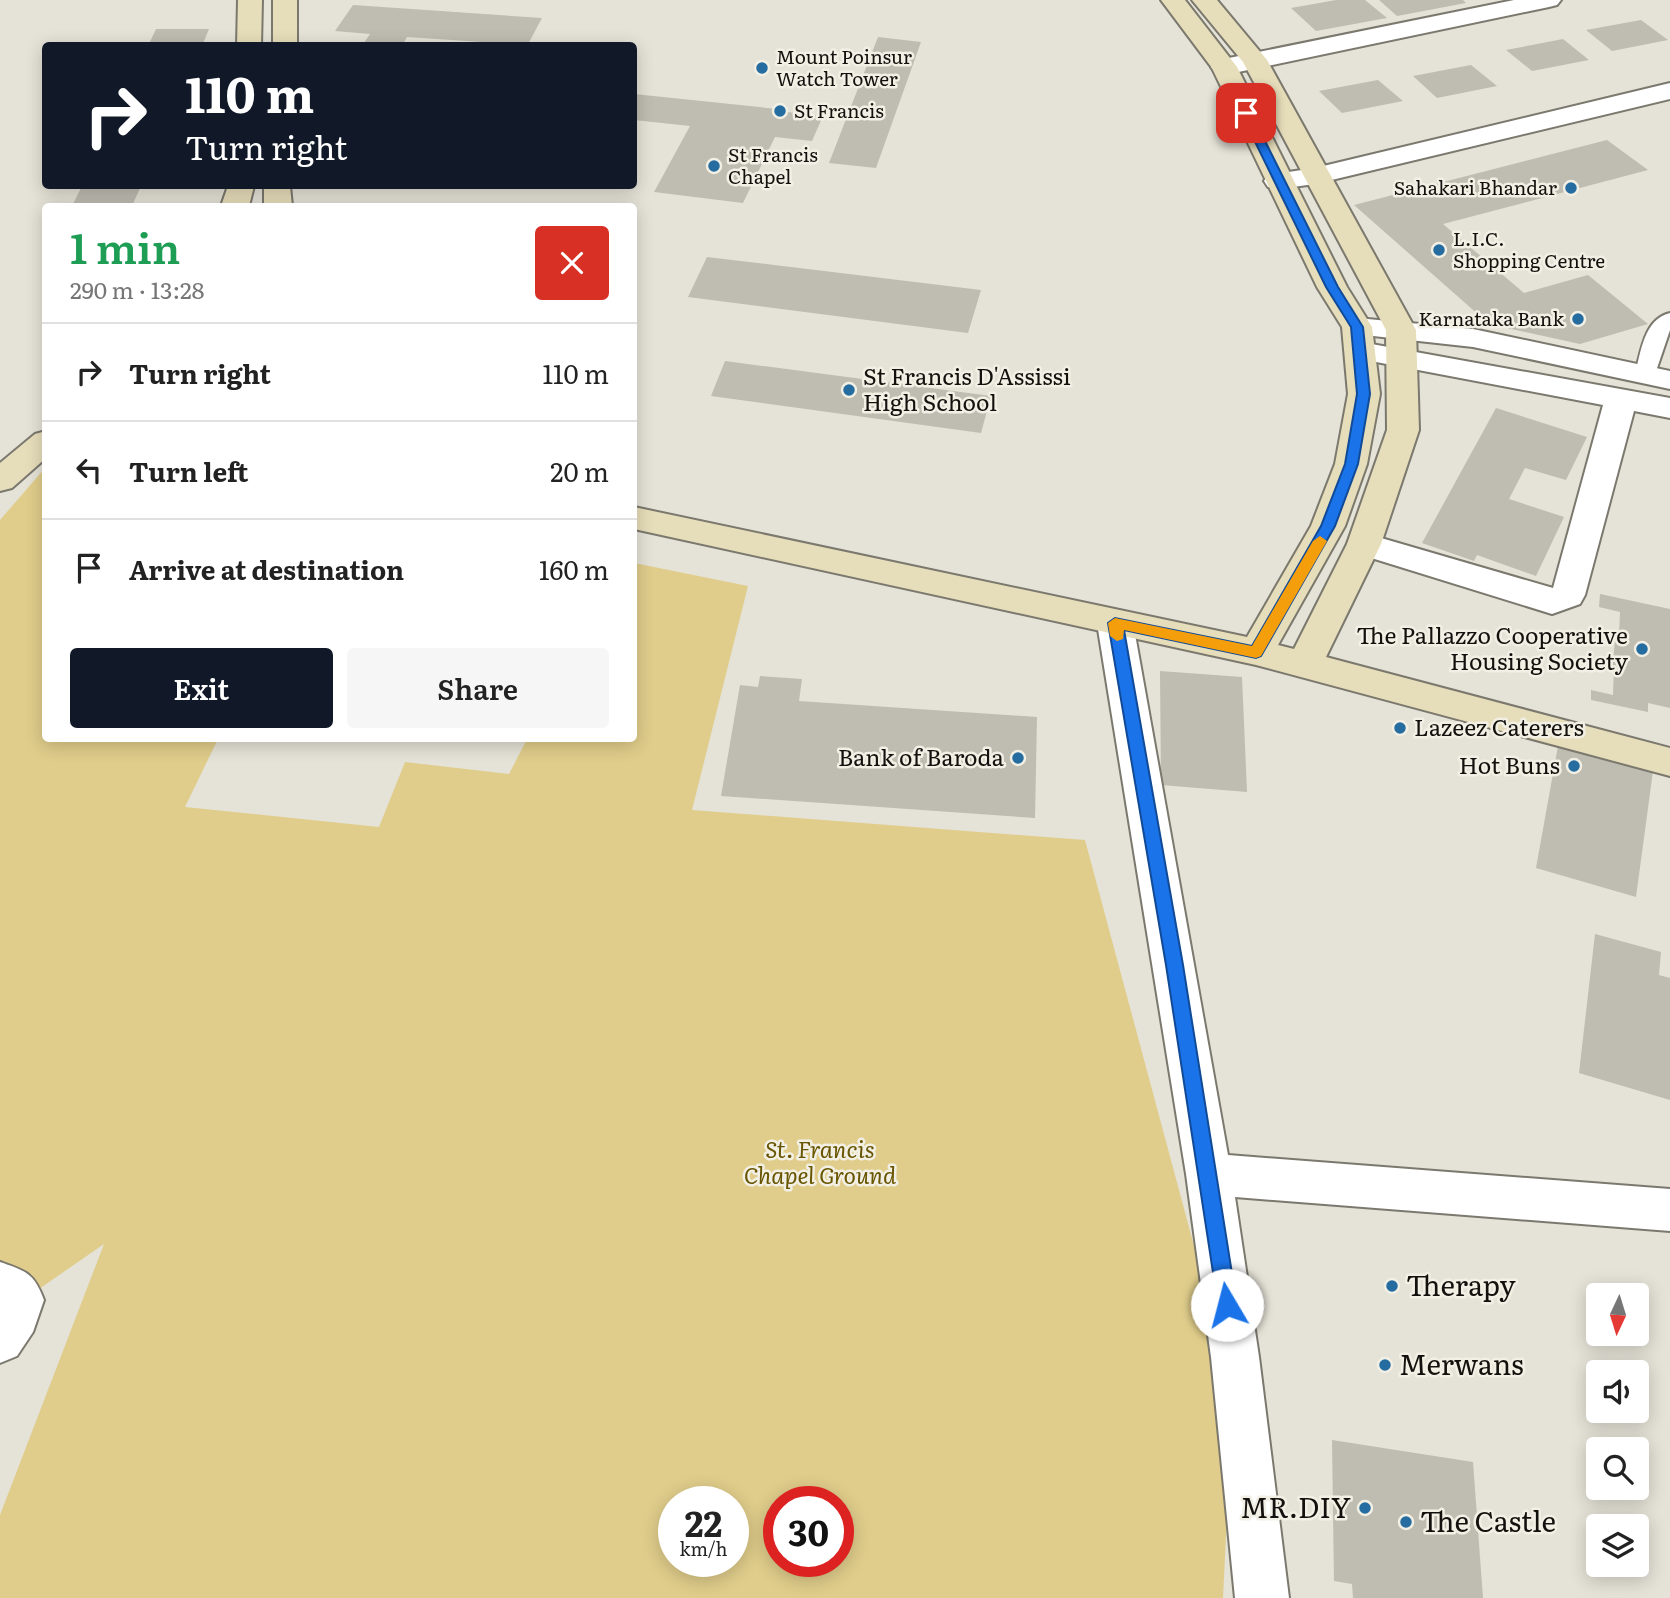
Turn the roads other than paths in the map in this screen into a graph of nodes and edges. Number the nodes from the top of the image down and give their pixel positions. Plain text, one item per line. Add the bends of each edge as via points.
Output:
1 (250, 0) edge
2 (285, 0) edge
3 (1173, 0) edge
4 (1204, 0) edge
5 (1549, 0) edge
6 (249, 42) edge
7 (285, 42) edge
8 (1254, 60) junction
9 (1224, 67) junction
10 (1670, 91) edge
11 (1315, 176) junction
12 (1278, 181) junction
13 (1670, 319) edge
14 (1358, 339) junction
15 (1402, 344) junction
16 (1658, 377) edge
17 (1620, 397) junction
18 (1670, 408) edge
19 (42, 446) edge
20 (0, 480) edge
21 (637, 518) edge
22 (1364, 544) junction
23 (1115, 623) junction
24 (1256, 652) junction
25 (1304, 665) junction
26 (1670, 762) edge
27 (1209, 1174) junction
28 (1670, 1210) edge
29 (0, 1284) edge
30 (0, 1340) edge
31 (1262, 1598) edge

1 - 6 street
2 - 7 street
3 - 9 street
4 - 8 street
5 - 8 street
8 - 9 street
8 - 11 street
9 - 12 street
10 - 11 street
11 - 12 street
11 - 15 street
12 - 14 street
13 - 16 lane via 1658,330
14 - 15 street
14 - 24 street via 1364,394 1351,464 1328,526
15 - 16 street via 1473,338
15 - 17 street
15 - 22 street via 1403,430
17 - 18 street
17 - 22 street via 1568,595 1552,602
19 - 20 street
21 - 23 street
22 - 25 street
23 - 24 street
23 - 27 street
24 - 25 street
25 - 26 street
27 - 28 street
27 - 31 street
29 - 30 street via 14,1287 20,1294 20,1309

